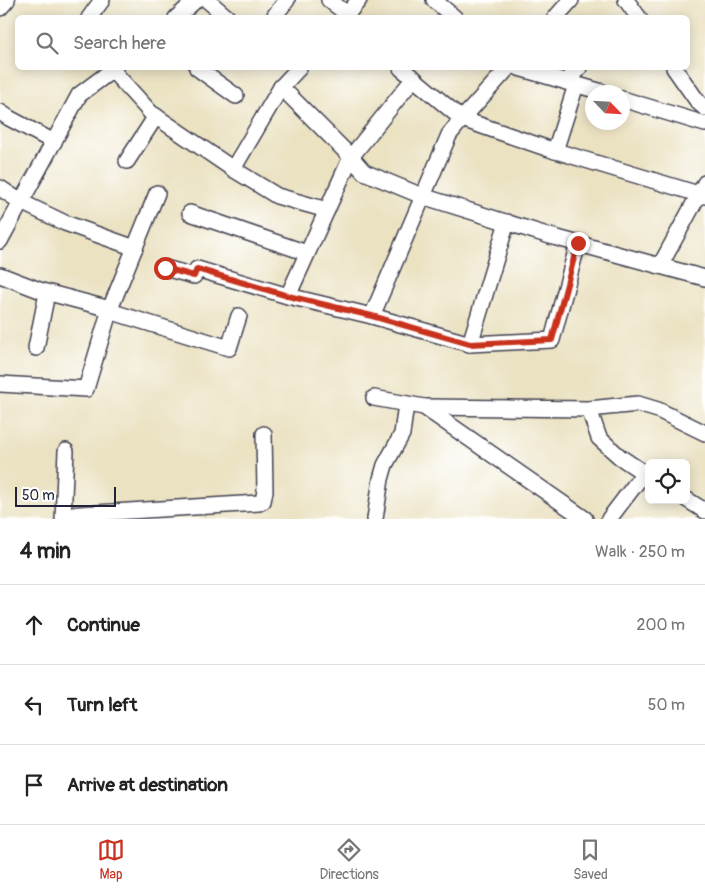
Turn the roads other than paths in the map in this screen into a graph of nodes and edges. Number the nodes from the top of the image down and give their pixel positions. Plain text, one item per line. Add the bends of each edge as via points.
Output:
1 (7, 0) edge
2 (102, 0) edge
3 (196, 0) edge
4 (207, 0) edge
5 (287, 0) edge
6 (329, 0) edge
7 (359, 0) edge
8 (434, 0) edge
9 (571, 0) edge
10 (0, 8) edge
11 (91, 15) edge
12 (179, 15) edge
13 (224, 15) edge
14 (275, 15) dead end
15 (344, 15) edge
16 (346, 15) edge
17 (452, 15) edge
18 (558, 15) edge
19 (112, 70) edge
20 (114, 70) edge
21 (200, 70) edge
22 (297, 70) edge
23 (404, 70) edge
24 (506, 70) edge
25 (526, 70) edge
26 (578, 70) edge
27 (675, 70) edge
28 (414, 78) junction
29 (571, 83) junction
30 (281, 87) junction
31 (585, 87) edge
32 (236, 96) dead end
33 (630, 101) edge
34 (705, 108) edge
35 (0, 112) edge
36 (156, 116) junction
37 (462, 119) junction
38 (705, 124) edge
39 (54, 142) junction
40 (555, 151) junction
41 (351, 157) junction
42 (127, 161) dead end
43 (233, 169) junction
44 (0, 188) edge
45 (703, 191) edge
46 (157, 193) dead end
47 (422, 196) junction
48 (21, 202) junction
49 (327, 210) junction
50 (190, 213) dead end
51 (507, 222) junction
52 (0, 240) edge
53 (578, 243) junction
54 (135, 248) junction
55 (307, 253) junction
56 (660, 266) junction
57 (165, 268) dead end
58 (0, 275) edge
59 (705, 278) edge
60 (47, 292) junction
61 (288, 296) junction
62 (110, 310) junction
63 (239, 316) dead end
64 (372, 316) junction
65 (470, 344) junction
66 (36, 348) dead end
67 (0, 384) edge
68 (374, 398) dead end
69 (406, 404) junction
70 (424, 407) junction
71 (589, 409) junction
72 (705, 433) edge
73 (264, 434) dead end
74 (66, 451) dead end
75 (645, 473) edge
76 (645, 475) edge
77 (690, 502) edge
78 (705, 511) edge
79 (64, 517) edge
80 (375, 519) edge
81 (585, 519) edge
82 (609, 519) edge

1 - 10 street
2 - 11 street
3 - 12 street
4 - 13 street
5 - 14 street
6 - 15 street
7 - 16 street
8 - 17 street
9 - 18 street
19 - 39 street via 79,95
20 - 36 street
21 - 32 street
22 - 30 street
23 - 28 street
24 - 37 street
25 - 29 street
26 - 29 street
27 - 34 street
28 - 37 street
28 - 41 street
29 - 31 street
29 - 40 street
30 - 41 street
30 - 43 street
33 - 38 street
35 - 39 street
36 - 42 street
36 - 43 street
37 - 40 street
37 - 47 street via 449,135
39 - 48 street
40 - 45 street
41 - 47 street via 364,172
41 - 49 street
43 - 49 street via 277,196
44 - 48 street
45 - 56 street
46 - 54 street
47 - 51 street
47 - 64 street
48 - 52 street
48 - 54 street via 66,223
49 - 55 street
50 - 55 street
51 - 53 street
51 - 65 street
53 - 56 street
53 - 65 street via 552,340
54 - 62 street
55 - 61 street
56 - 59 street
57 - 61 street via 194,276 197,269
58 - 60 street
60 - 62 street
60 - 66 street
61 - 64 street
62 - 63 street via 229,348
62 - 67 street via 86,389
64 - 65 street
68 - 69 street
69 - 70 street
69 - 80 street via 402,434 381,479
70 - 71 street
70 - 81 street
71 - 72 street via 638,404
71 - 75 street via 599,438 620,458
73 - 79 street via 266,491 259,503
74 - 79 street
76 - 82 street
77 - 78 street

